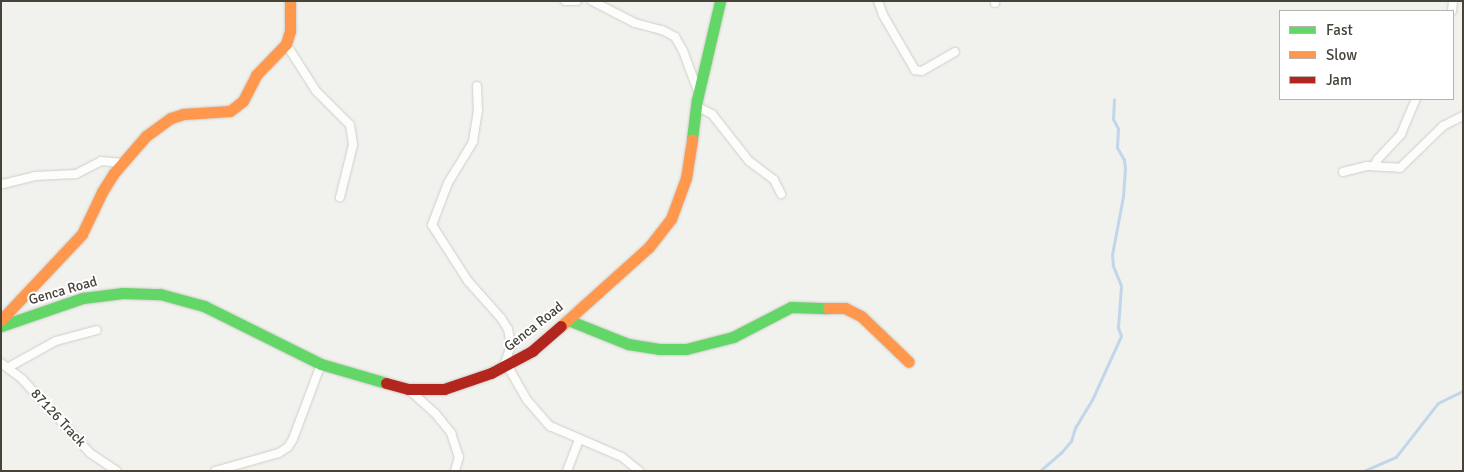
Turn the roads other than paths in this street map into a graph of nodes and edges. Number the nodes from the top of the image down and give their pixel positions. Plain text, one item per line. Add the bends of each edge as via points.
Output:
1 (290, 1) edge
2 (565, 1) edge
3 (577, 1) edge
4 (592, 1) edge
5 (720, 1) edge
6 (878, 1) edge
7 (286, 44) junction
8 (955, 52) dead end
9 (476, 86) dead end
10 (699, 92) junction
11 (1416, 100) edge
12 (696, 106) junction
13 (1463, 116) edge
14 (123, 162) junction
15 (1374, 166) junction
16 (1343, 172) dead end
17 (3, 184) dead end
18 (781, 194) dead end
19 (340, 197) dead end
20 (1, 320) edge
21 (568, 320) junction
22 (1, 326) edge
23 (97, 330) dead end
24 (910, 362) dead end
25 (321, 364) junction
26 (5, 365) edge
27 (505, 367) junction
28 (408, 389) junction
29 (579, 439) junction
30 (117, 471) edge
31 (215, 471) edge
32 (455, 471) edge
33 (566, 471) edge
34 (639, 471) edge

1 - 7 street via 290,32
2 - 3 street
4 - 10 street via 635,23 675,37
5 - 10 street, Genca Road
6 - 8 street via 915,70 922,71
7 - 14 street via 256,75 236,108 172,118 146,136
7 - 19 street via 316,91 350,125 354,145
9 - 27 street via 478,110 473,142 448,183 432,225 468,281 508,329 511,345
10 - 12 street, Genca Road
11 - 15 street via 1401,134
12 - 18 street via 712,114 749,161 777,184
12 - 21 street, Genca Road via 686,178 671,219 649,247
13 - 15 street via 1443,126 1400,168
14 - 17 street via 101,161 76,174 35,176
14 - 20 street via 102,192 82,234
15 - 16 street
21 - 24 street via 628,344 686,349 733,337 791,307 845,308 861,316
21 - 27 street, Genca Road via 532,351
22 - 25 street, Genca Road via 83,298 123,293 160,294 204,306
23 - 26 street via 56,341
25 - 28 street, Genca Road
25 - 31 street via 288,447 279,453
26 - 30 street, 87126 Track via 74,438
27 - 28 street, Genca Road via 444,389
27 - 29 street via 538,416 550,426
28 - 32 street via 436,413 451,433 459,457
29 - 33 street
29 - 34 street via 622,457

